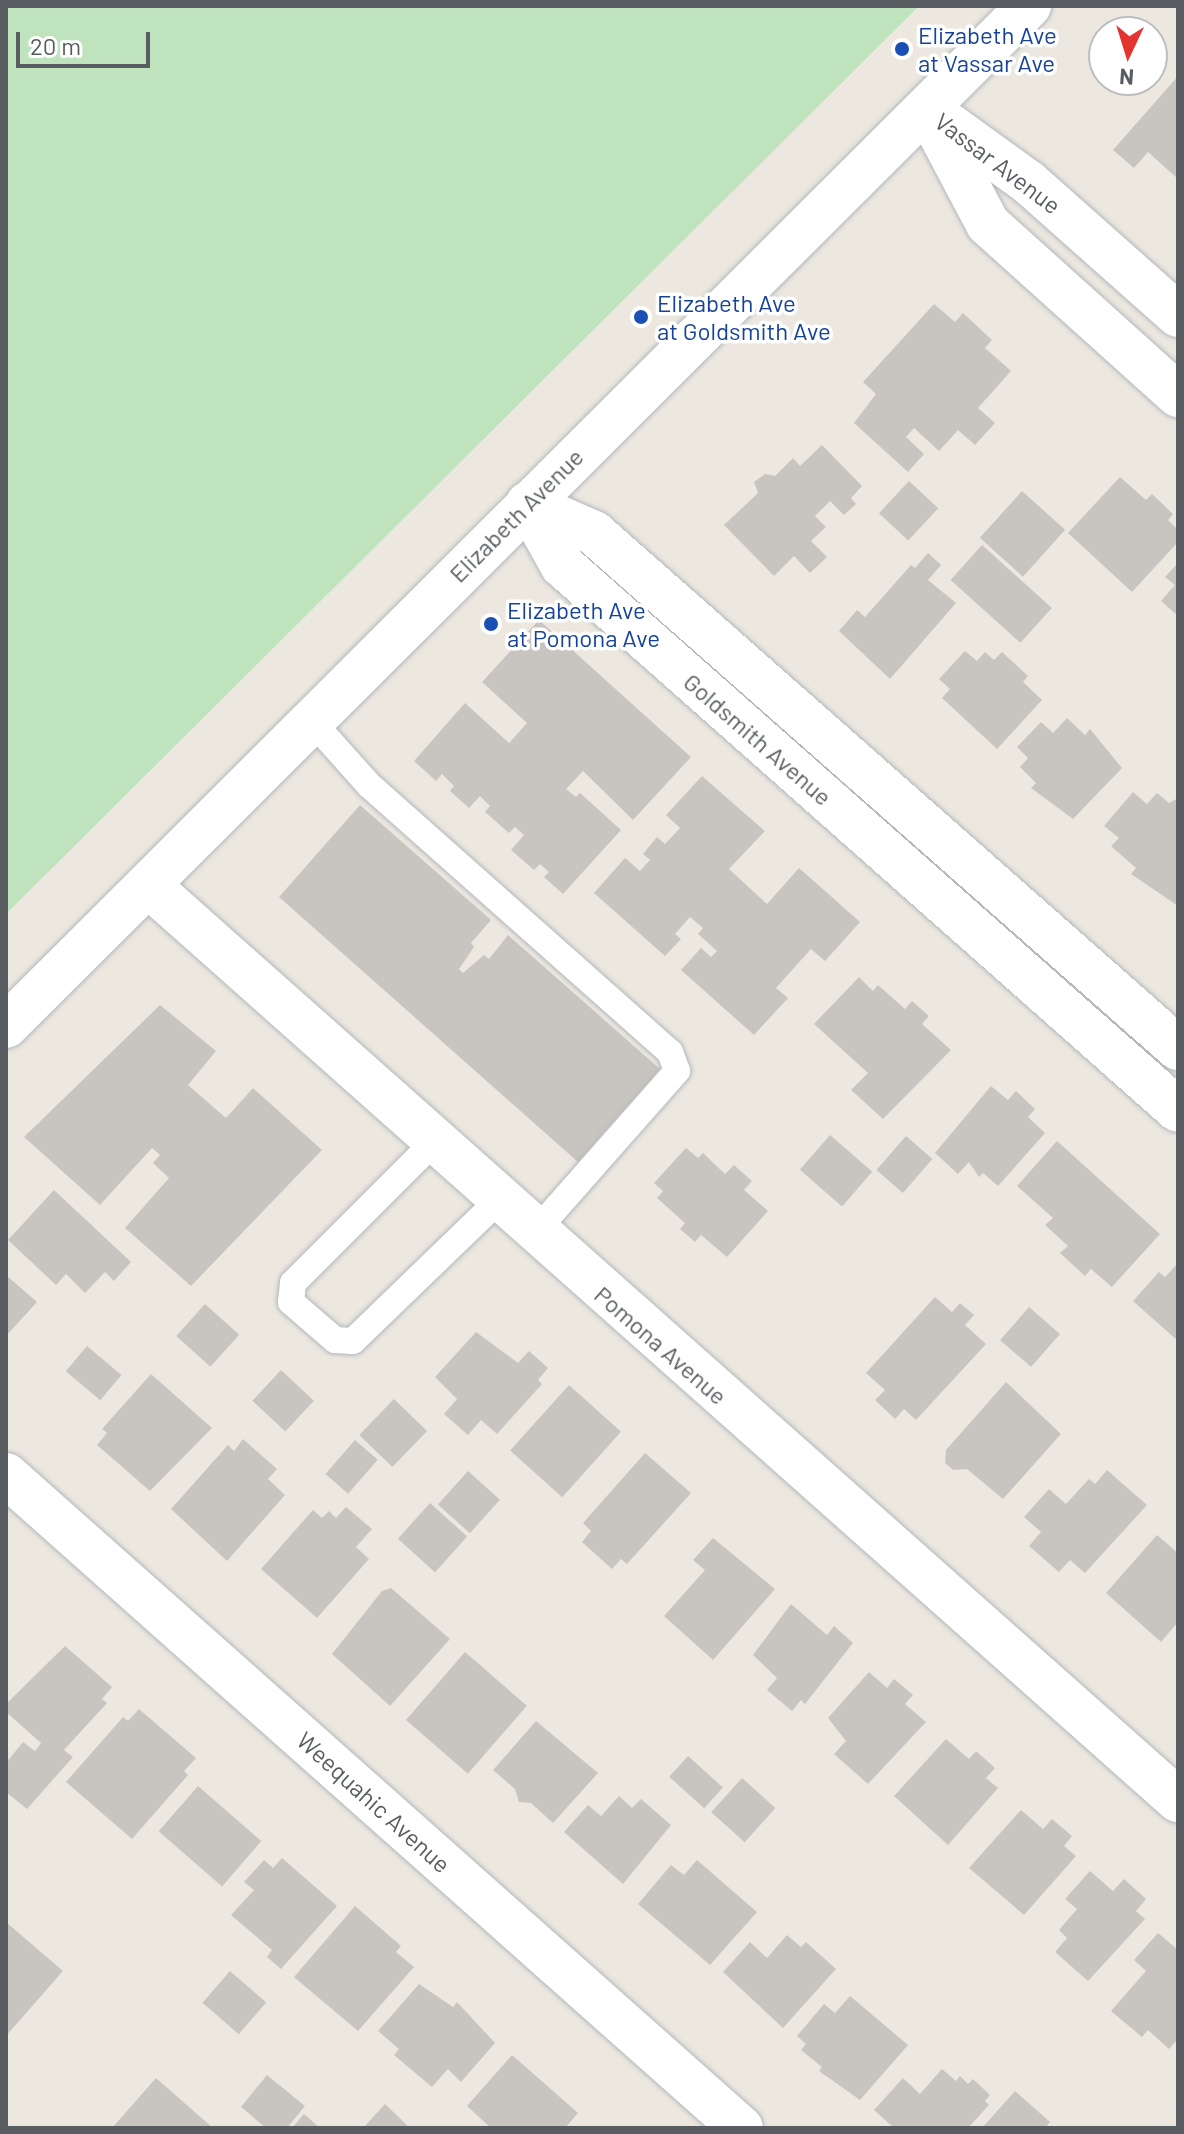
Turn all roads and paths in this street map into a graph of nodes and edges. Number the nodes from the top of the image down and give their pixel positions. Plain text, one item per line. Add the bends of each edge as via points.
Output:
1 (1029, 6) edge
2 (927, 109) junction
3 (1178, 315) edge
4 (1178, 395) edge
5 (528, 504) junction
6 (310, 719) junction
7 (948, 845) junction
8 (916, 878) junction
9 (148, 885) junction
10 (6, 1026) edge
11 (1178, 1048) edge
12 (1178, 1110) edge
13 (433, 1143) junction
14 (498, 1201) junction
15 (534, 1233) junction
16 (6, 1475) edge
17 (1178, 1800) edge
18 (741, 2128) edge

1 - 2 street, Elizabeth Avenue
2 - 3 street, Vassar Avenue via 1028,182
2 - 4 street, Vassar Avenue via 988,224
2 - 5 street, Elizabeth Avenue
5 - 6 street, Elizabeth Avenue
5 - 7 street, Goldsmith Avenue via 594,533
5 - 8 street, Goldsmith Avenue via 562,565
6 - 9 street, Elizabeth Avenue
6 - 15 lane via 369,785 670,1052 677,1071
7 - 8 street
7 - 11 street, Goldsmith Avenue
8 - 12 street, Goldsmith Avenue
9 - 10 street, Elizabeth Avenue
9 - 13 street, Pomona Avenue
13 - 14 street, Pomona Avenue
13 - 14 lane via 293,1283 291,1302 335,1340 353,1341
14 - 15 street, Pomona Avenue
15 - 17 street, Pomona Avenue
16 - 18 street, Weequahic Avenue

